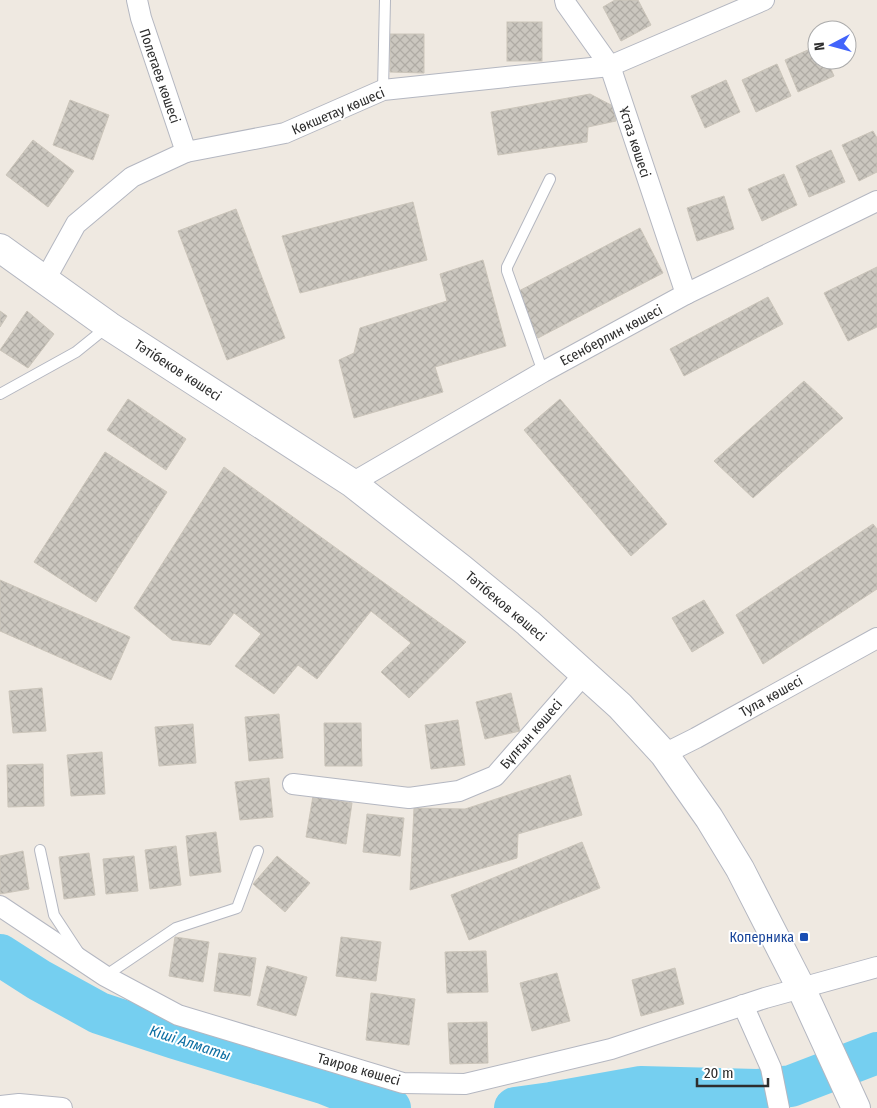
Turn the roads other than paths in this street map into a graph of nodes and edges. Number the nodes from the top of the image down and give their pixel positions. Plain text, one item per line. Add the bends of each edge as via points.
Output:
1 (137, 0) edge
2 (385, 0) edge
3 (565, 0) edge
4 (764, 0) edge
5 (610, 66) junction
6 (383, 90) junction
7 (186, 152) junction
8 (550, 179) dead end
9 (877, 201) edge
10 (0, 248) edge
11 (44, 280) junction
12 (686, 294) junction
13 (109, 326) junction
14 (543, 372) junction
15 (0, 394) edge
16 (352, 483) junction
17 (877, 638) edge
18 (585, 673) junction
19 (664, 754) junction
20 (292, 784) dead end
21 (40, 850) dead end
22 (258, 851) dead end
23 (0, 906) edge
24 (86, 963) junction
25 (877, 967) edge
26 (105, 976) junction
27 (801, 988) junction
28 (743, 1005) junction
29 (855, 1105) edge
30 (0, 1106) edge
31 (62, 1108) edge
32 (779, 1108) edge

1 - 7 street, Полетаев көшесі
2 - 6 lane
3 - 5 street, Ұстаз көшесі
4 - 5 street, Көкшетау көшесі
5 - 6 street, Көкшетау көшесі
5 - 12 street, Ұстаз көшесі
6 - 7 street, Көкшетау көшесі via 285,132
7 - 11 street, Көкшетау көшесі via 132,177 76,224
8 - 14 lane via 507,267
9 - 12 street, Есенберлин көшесі
10 - 11 main road, Тәтібеков көшесі
11 - 13 main road, Тәтібеков көшесі
12 - 14 street, Есенберлин көшесі
13 - 15 lane via 76,352
13 - 16 main road, Тәтібеков көшесі
14 - 16 street, Есенберлин көшесі
16 - 18 main road, Тәтібеков көшесі via 462,569
17 - 19 street, Тула көшесі
18 - 19 main road, Тәтібеков көшесі
18 - 20 street, Бұлғын көшесі via 495,776 459,791 409,798
19 - 27 main road, Тәтібеков көшесі via 740,869
21 - 24 lane via 54,915
22 - 26 lane via 237,908 176,928
23 - 24 street, Таиров көшесі
24 - 26 street, Таиров көшесі
25 - 27 street, Таиров көшесі
26 - 28 street, Таиров көшесі via 178,1015 403,1083 465,1084 611,1048
27 - 28 street, Таиров көшесі
27 - 29 main road, Тәтібеков көшесі
28 - 32 street via 770,1068
30 - 31 street via 19,1104

